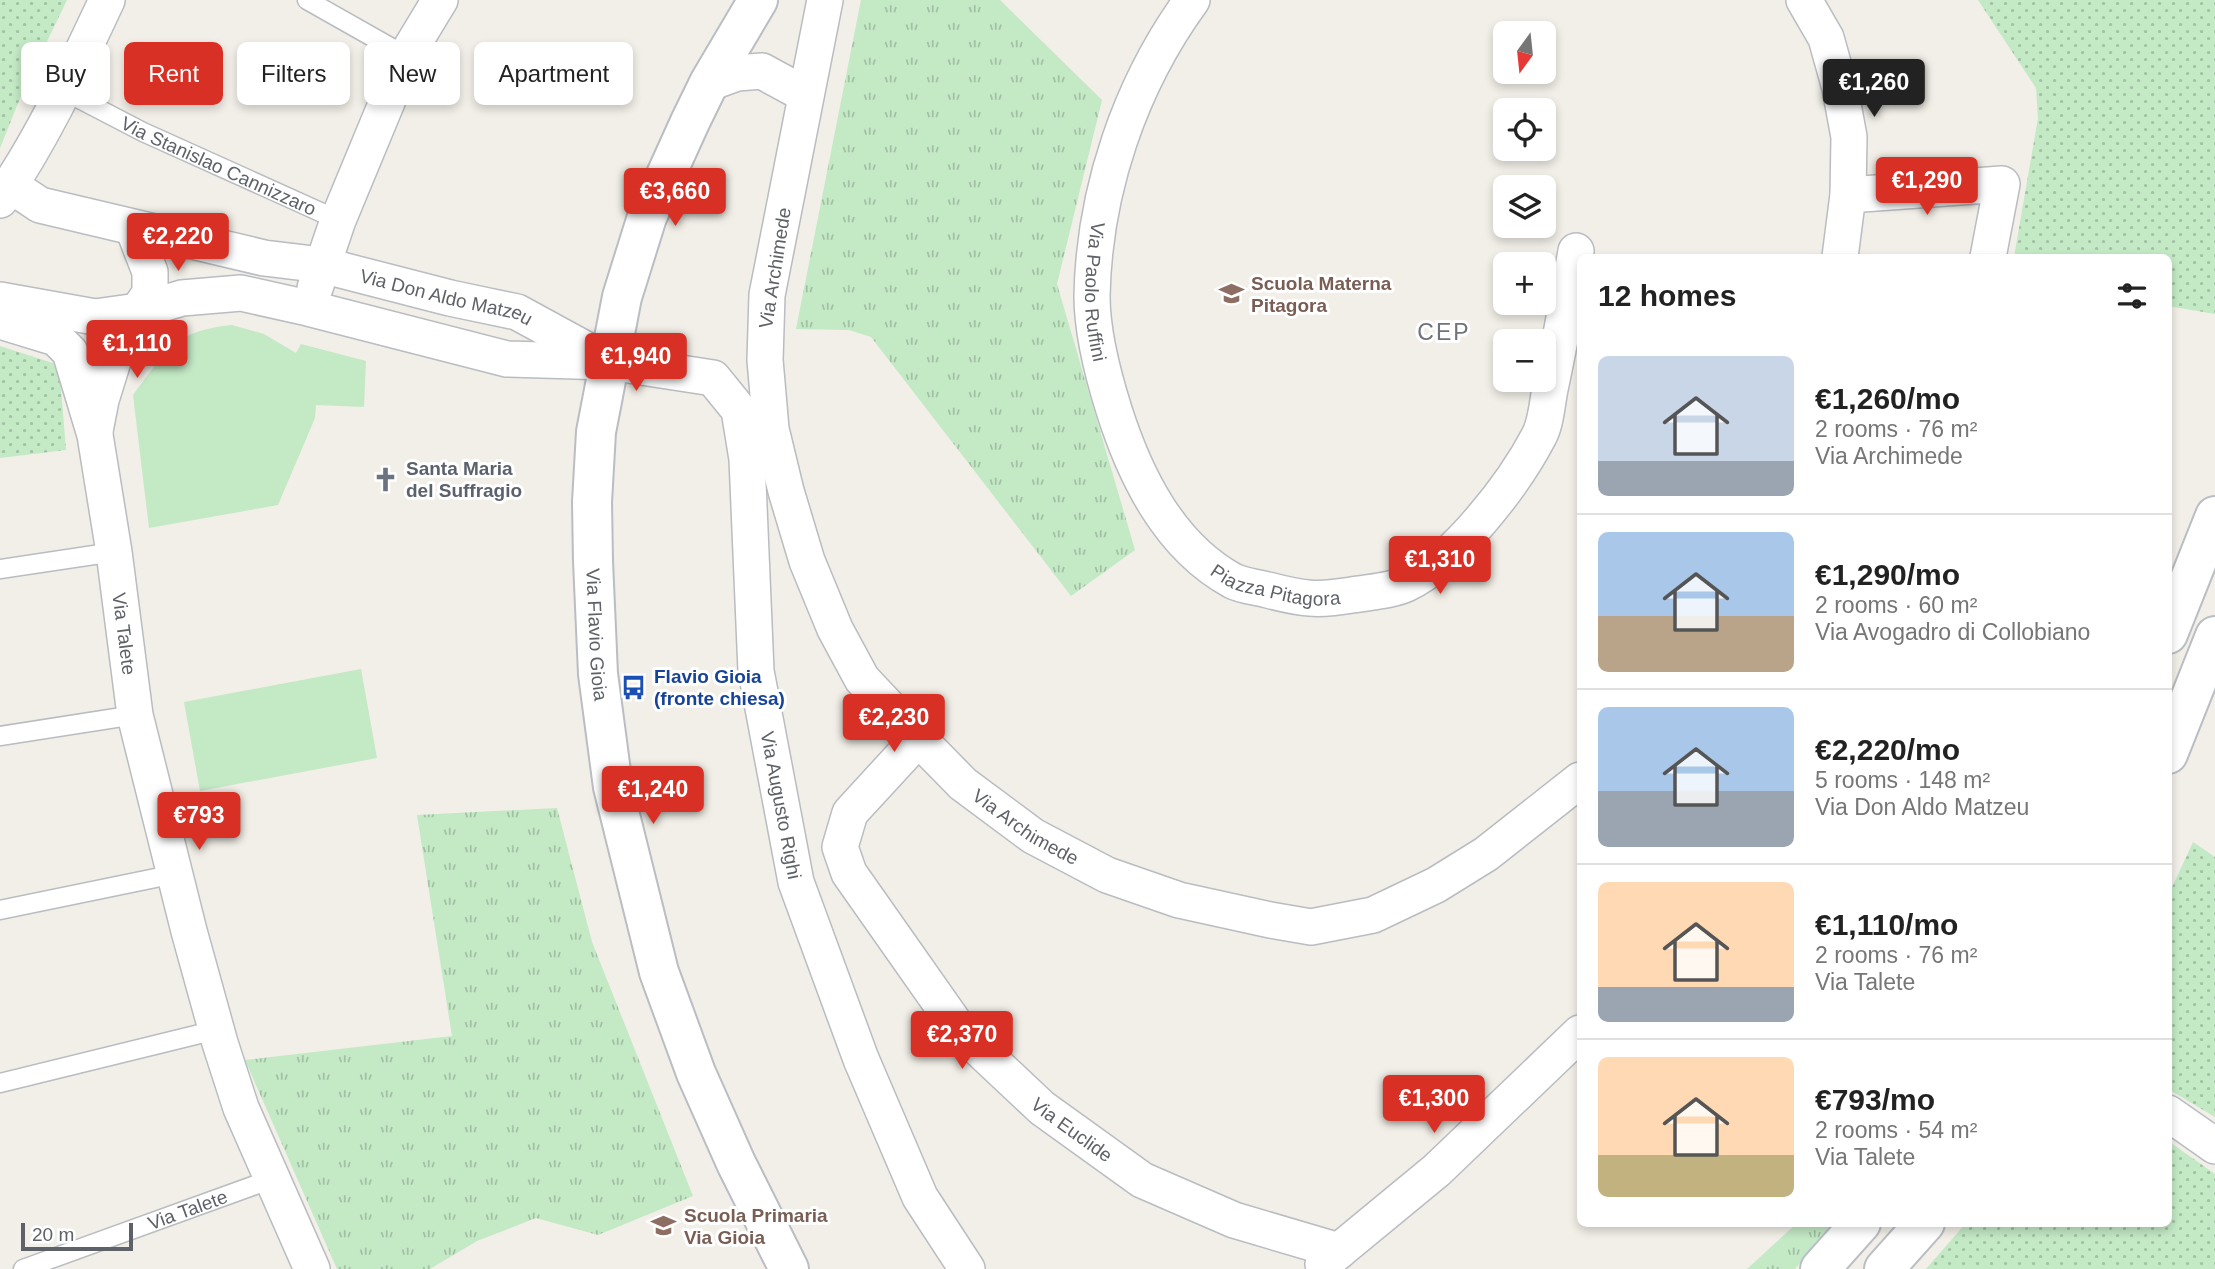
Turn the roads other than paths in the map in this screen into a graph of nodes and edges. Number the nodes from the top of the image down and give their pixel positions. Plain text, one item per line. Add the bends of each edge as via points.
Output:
1 (107, 0) edge
2 (307, 0) edge
3 (440, 0) edge
4 (758, 0) edge
5 (825, 0) edge
6 (1192, 0) edge
7 (1804, 0) edge
8 (87, 42) edge
9 (381, 42) edge
10 (414, 42) edge
11 (709, 83) junction
12 (806, 95) junction
13 (56, 105) edge
14 (91, 105) edge
15 (386, 105) edge
16 (5, 193) edge
17 (1848, 195) junction
18 (338, 220) junction
19 (133, 229) junction
20 (1576, 251) dead end
21 (1840, 254) edge
22 (1989, 254) edge
23 (322, 265) junction
24 (0, 300) edge
25 (308, 308) junction
26 (138, 311) junction
27 (0, 321) edge
28 (608, 362) junction
29 (95, 435) junction
30 (1138, 474) joint
31 (2215, 516) edge
32 (114, 552) junction
33 (0, 569) edge
34 (2172, 624) edge
35 (2215, 636) edge
36 (135, 715) junction
37 (0, 736) edge
38 (918, 739) junction
39 (2172, 744) edge
40 (1577, 782) edge
41 (175, 874) junction
42 (0, 910) edge
43 (216, 1030) junction
44 (1577, 1036) edge
45 (0, 1083) edge
46 (2172, 1116) edge
47 (2215, 1146) edge
48 (272, 1180) junction
49 (1857, 1227) edge
50 (1921, 1227) edge
51 (1328, 1260) edge
52 (23, 1269) edge
53 (312, 1269) edge
54 (789, 1269) edge
55 (967, 1269) edge
56 (1820, 1269) edge
57 (1884, 1269) edge

1 - 8 street
2 - 9 lane
3 - 10 street, Via Stanislao Cannizzaro
4 - 11 main road, Via Flavio Gioia
5 - 12 street, Via Archimede
6 - 30 street, Via Paolo Ruffini via 1150,67 1127,118 1101,205 1095,253 1092,299 1101,369
7 - 17 street via 1826,38 1840,88 1849,136
11 - 12 street via 737,73 762,71
11 - 28 main road, Via Flavio Gioia via 647,217
12 - 38 street, Via Archimede via 767,295 765,360 771,429 807,561 835,629 862,679
13 - 16 street
14 - 18 lane, Via Stanislao Cannizzaro
15 - 18 street, Via Stanislao Cannizzaro
16 - 19 street, Via Don Aldo Matzeu
17 - 21 street
17 - 22 street via 2002,184
18 - 23 street, Via Stanislao Cannizzaro
19 - 23 street, Via Don Aldo Matzeu via 264,258
19 - 26 street via 150,272 150,293
20 - 30 street, Piazza Pitagora via 1541,434 1490,510 1434,567 1404,586 1307,600 1234,582 1188,549
23 - 25 street, Via Stanislao Cannizzaro
23 - 28 street, Via Don Aldo Matzeu via 517,312
24 - 26 street, Via Don Aldo Matzeu via 95,317
25 - 26 street, Via Don Aldo Matzeu via 241,293 182,298
25 - 28 street, Via Don Aldo Matzeu via 507,359
26 - 29 street, Via Talete via 114,358 100,400
27 - 29 street, Via Talete via 56,338 70,352
28 - 54 main road, Via Flavio Gioia via 596,432 592,502 598,674 613,787 659,972 696,1073
28 - 55 street, Via Augusto Righi via 713,378 739,410 747,459 756,671 796,882 861,1059 920,1197
29 - 32 street, Via Talete
31 - 34 main road
32 - 33 lane
32 - 36 street, Via Talete
35 - 39 main road
36 - 37 lane
36 - 41 street, Via Talete
38 - 40 street, Via Archimede via 963,784 1033,836 1107,874 1179,900 1311,927 1373,915 1436,885 1486,854
38 - 51 street, Via Euclide via 850,813 840,847 849,873 960,1031 1042,1108 1142,1180
41 - 42 lane
41 - 43 street, Via Talete
43 - 45 lane
43 - 48 street, Via Talete via 241,1108
44 - 51 street via 1437,1170
46 - 47 street
48 - 52 lane, Via Talete
48 - 53 street, Via Talete
49 - 56 main road
50 - 57 main road

